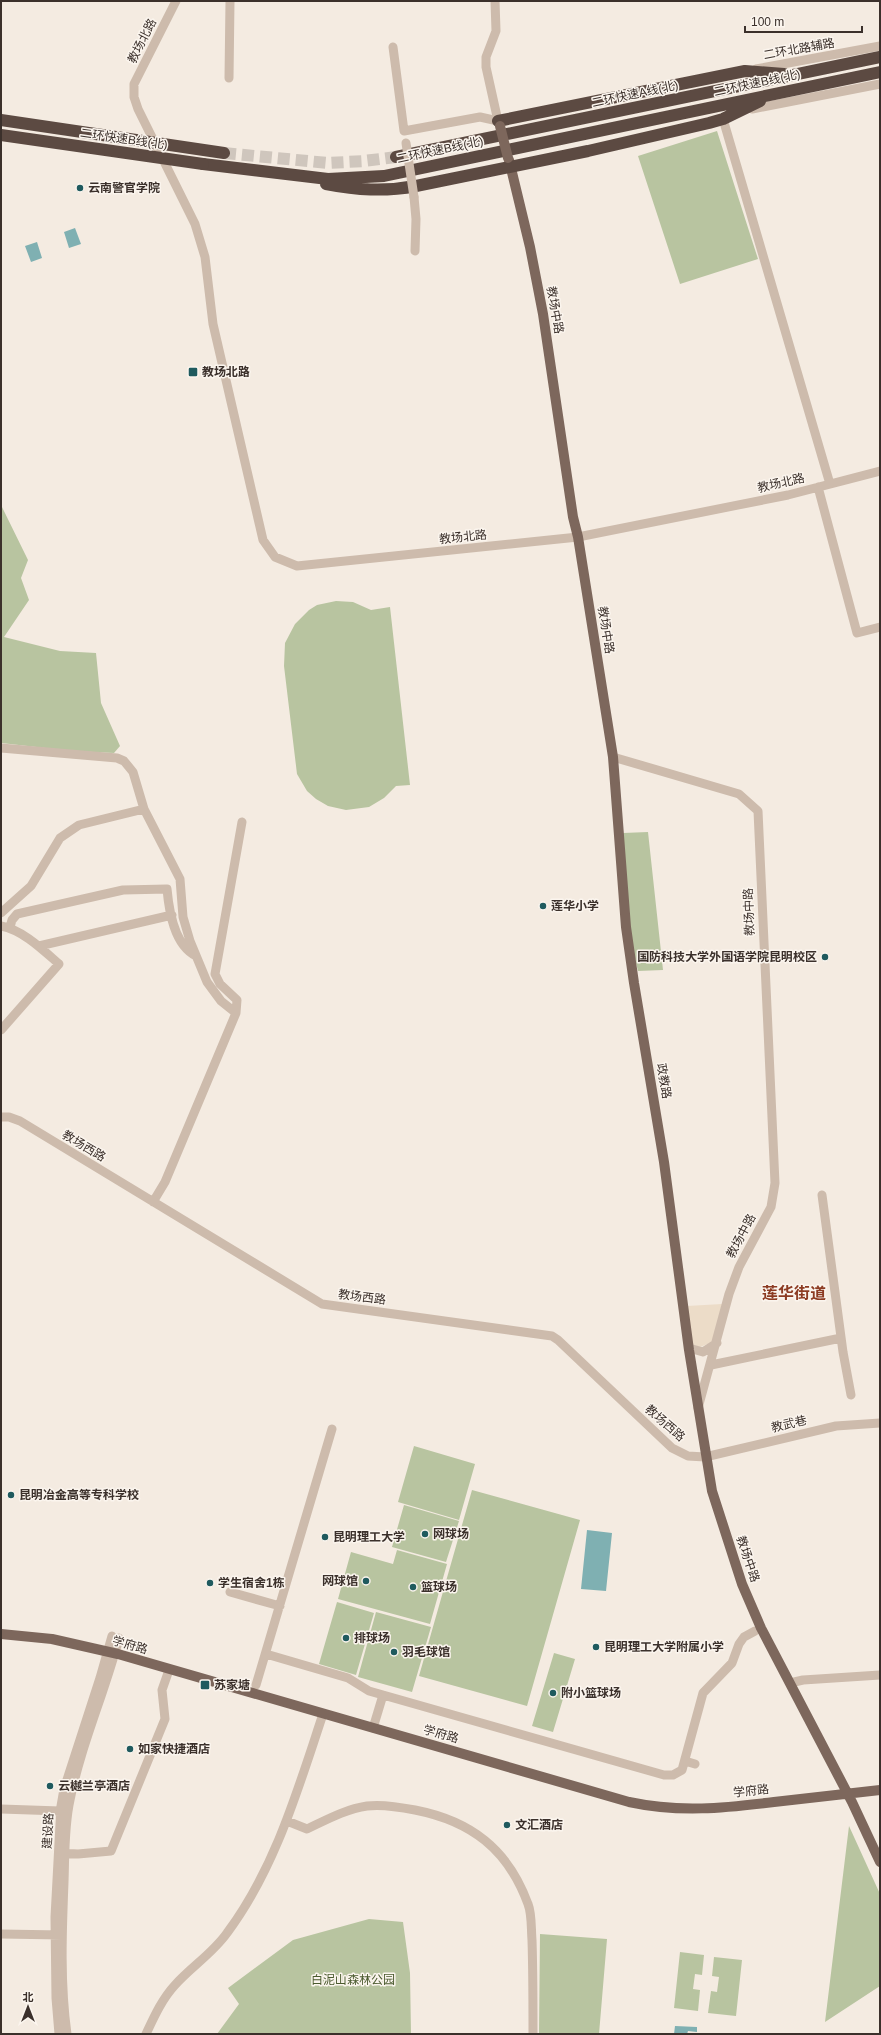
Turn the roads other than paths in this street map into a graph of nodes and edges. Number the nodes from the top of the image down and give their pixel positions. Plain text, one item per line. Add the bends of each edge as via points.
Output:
1 (176, 1) edge
2 (230, 1) edge
3 (496, 1) edge
4 (880, 46) edge
5 (393, 47) dead end
6 (880, 57) edge
7 (745, 71) junction
8 (880, 72) edge
9 (797, 75) junction
10 (229, 78) dead end
11 (880, 84) edge
12 (773, 94) junction
13 (742, 111) junction
14 (723, 119) junction
15 (1, 120) edge
16 (499, 124) junction
17 (404, 131) junction
18 (1, 135) edge
19 (224, 152) tunnel mouth
20 (396, 157) tunnel mouth
21 (510, 162) junction
22 (271, 173) junction
23 (415, 251) dead end
24 (880, 471) edge
25 (830, 484) junction
26 (818, 487) junction
27 (578, 537) junction
28 (880, 627) edge
29 (1, 748) edge
30 (613, 757) junction
31 (144, 809) junction
32 (242, 822) dead end
33 (1, 913) edge
34 (172, 915) junction
35 (6, 927) edge
36 (38, 946) junction
37 (197, 957) junction
38 (236, 1013) junction
39 (1, 1030) edge
40 (1, 1117) edge
41 (822, 1195) dead end
42 (153, 1202) junction
43 (841, 1338) junction
44 (717, 1343) junction
45 (689, 1348) junction
46 (711, 1365) junction
47 (851, 1395) dead end
48 (698, 1409) junction
49 (880, 1423) edge
50 (332, 1429) dead end
51 (705, 1457) junction
52 (230, 1592) dead end
53 (280, 1606) junction
54 (755, 1631) dead end
55 (1, 1634) edge
56 (116, 1637) dead end
57 (111, 1653) junction
58 (266, 1654) junction
59 (169, 1670) junction
60 (880, 1675) edge
61 (790, 1683) junction
62 (256, 1685) dead end
63 (383, 1695) junction
64 (323, 1714) junction
65 (373, 1728) junction
66 (685, 1761) junction
67 (695, 1764) dead end
68 (880, 1790) edge
69 (847, 1794) junction
70 (1, 1809) edge
71 (60, 1811) junction
72 (287, 1821) junction
73 (62, 1853) junction
74 (880, 1862) edge
75 (1, 1934) edge
76 (59, 1935) junction
77 (59, 2034) edge
78 (66, 2034) edge
79 (146, 2034) edge
80 (533, 2034) edge

1 - 27 street, 教场北路 via 134,84 134,98 195,224 205,257 213,324 263,540 276,557 297,566
2 - 10 street
3 - 16 street via 496,31 486,57 486,67
4 - 7 street, 二环北路辅路
5 - 17 street
6 - 9 highway, 二环快速A线(北)
7 - 9 highway
7 - 16 highway
8 - 12 highway, 二环快速B线(北)
9 - 20 highway, 二环快速A线(北)
11 - 13 street
12 - 13 highway
12 - 22 highway, 二环快速B线(北) via 384,176 328,179
13 - 14 highway
14 - 21 highway
14 - 25 street
15 - 19 highway, bridge
16 - 17 street via 480,117
16 - 21 main road, 教场中路, bridge
17 - 23 street, bridge via 414,197
18 - 22 highway, 二环快速B线(北), bridge
21 - 22 highway via 388,190 352,189
21 - 27 main road, 教场中路 via 543,314
24 - 25 street, 教场北路
25 - 26 street, 教场北路
26 - 27 street, 教场北路
26 - 28 street via 856,633
27 - 30 main road, 教场中路
29 - 31 street via 117,758 133,772
30 - 44 street, 教场中路 via 739,794 758,812 774,1197 772,1207 740,1267 729,1294
30 - 45 main road, 政教路 via 627,934 664,1162
31 - 33 street via 79,825 60,838 31,886
31 - 37 street via 180,879 183,917
32 - 38 street via 215,974 220,984 237,1000
34 - 35 street via 167,889 123,890 17,914
34 - 36 street
34 - 37 street via 180,940 189,953
35 - 36 street
36 - 39 street via 59,964
37 - 38 street via 207,982 221,1001
38 - 42 street via 165,1182
40 - 42 street, 教场西路 via 20,1121
41 - 43 street
42 - 51 street, 教场西路 via 322,1304 552,1336 672,1448 688,1456
43 - 46 street
43 - 47 street
44 - 45 street via 703,1352
44 - 46 street, 教场中路
45 - 48 main road, 政教路
46 - 48 street, 教场中路
48 - 51 main road, 教场中路
49 - 51 street, 教武巷 via 836,1426
50 - 53 street
51 - 61 main road, 教场中路 via 712,1490 742,1584 761,1628
52 - 53 street
53 - 58 street
54 - 66 street via 744,1637 732,1663 703,1693
55 - 57 main road, 学府路 via 52,1639
56 - 57 street, 建设路
57 - 59 main road, 学府路
57 - 71 street, 建设路 via 64,1789
57 - 73 street, 建设路 via 72,1789
58 - 62 street
58 - 63 street via 348,1678 369,1691
59 - 64 main road, 学府路
59 - 73 street via 162,1690 165,1719 110,1851
60 - 61 street
61 - 69 main road, 教场中路
63 - 65 street
63 - 66 street via 664,1775 673,1775 682,1770
64 - 65 main road, 学府路
64 - 72 street
65 - 69 main road, 学府路 via 650,1806 690,1810
66 - 67 street
68 - 69 main road, 学府路
69 - 74 main road, 教场中路
70 - 71 street
71 - 73 street, 建设路
72 - 79 street via 276,1849 245,1907 227,1934 175,1985 160,2004
72 - 80 street via 307,1829 367,1806 404,1808 454,1821 490,1843 511,1867 528,1905 533,1969
73 - 76 street, 建设路
75 - 76 street
76 - 77 street, 建设路
76 - 78 street, 建设路

